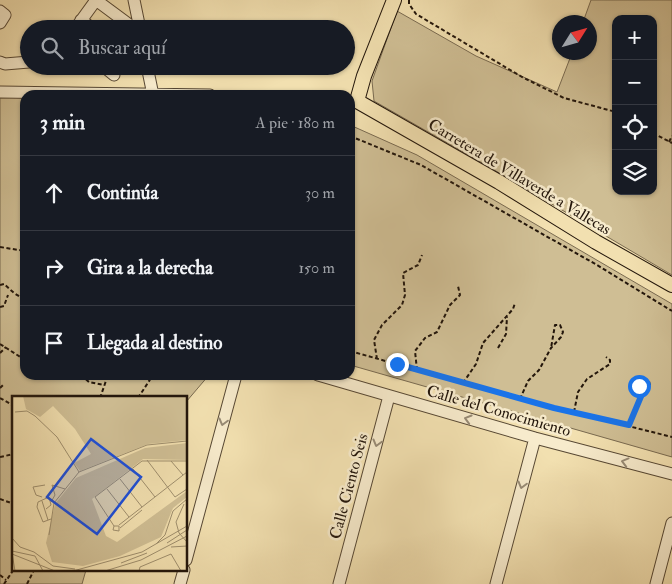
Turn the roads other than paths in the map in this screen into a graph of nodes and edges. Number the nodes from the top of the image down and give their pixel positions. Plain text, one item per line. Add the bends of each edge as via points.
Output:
1 (96, 0) edge
2 (134, 0) edge
3 (394, 0) edge
4 (0, 11) edge
5 (81, 20) edge
6 (123, 20) edge
7 (138, 20) edge
8 (0, 23) edge
9 (0, 62) edge
10 (20, 63) edge
11 (149, 75) edge
12 (152, 90) edge
13 (0, 92) edge
14 (20, 92) edge
15 (355, 98) edge
16 (355, 101) edge
17 (672, 285) edge
18 (235, 380) edge
19 (335, 380) edge
20 (389, 396) junction
21 (535, 438) junction
22 (672, 474) edge
23 (672, 523) edge
24 (188, 553) edge
25 (339, 584) edge
26 (496, 584) edge
27 (656, 584) edge

1 - 5 street
1 - 6 street
2 - 7 street
3 - 15 main road
4 - 8 street via 5,15
9 - 10 street
11 - 12 street
13 - 14 street
16 - 17 main road, Carretera de Villaverde a Vallecas
18 -> 24 street
19 - 20 street, Calle del Conocimiento
21 -> 20 street, Calle del Conocimiento
20 -> 25 street, Calle Ciento Seis
22 -> 21 street, Calle del Conocimiento
21 -> 26 street
23 - 27 street

